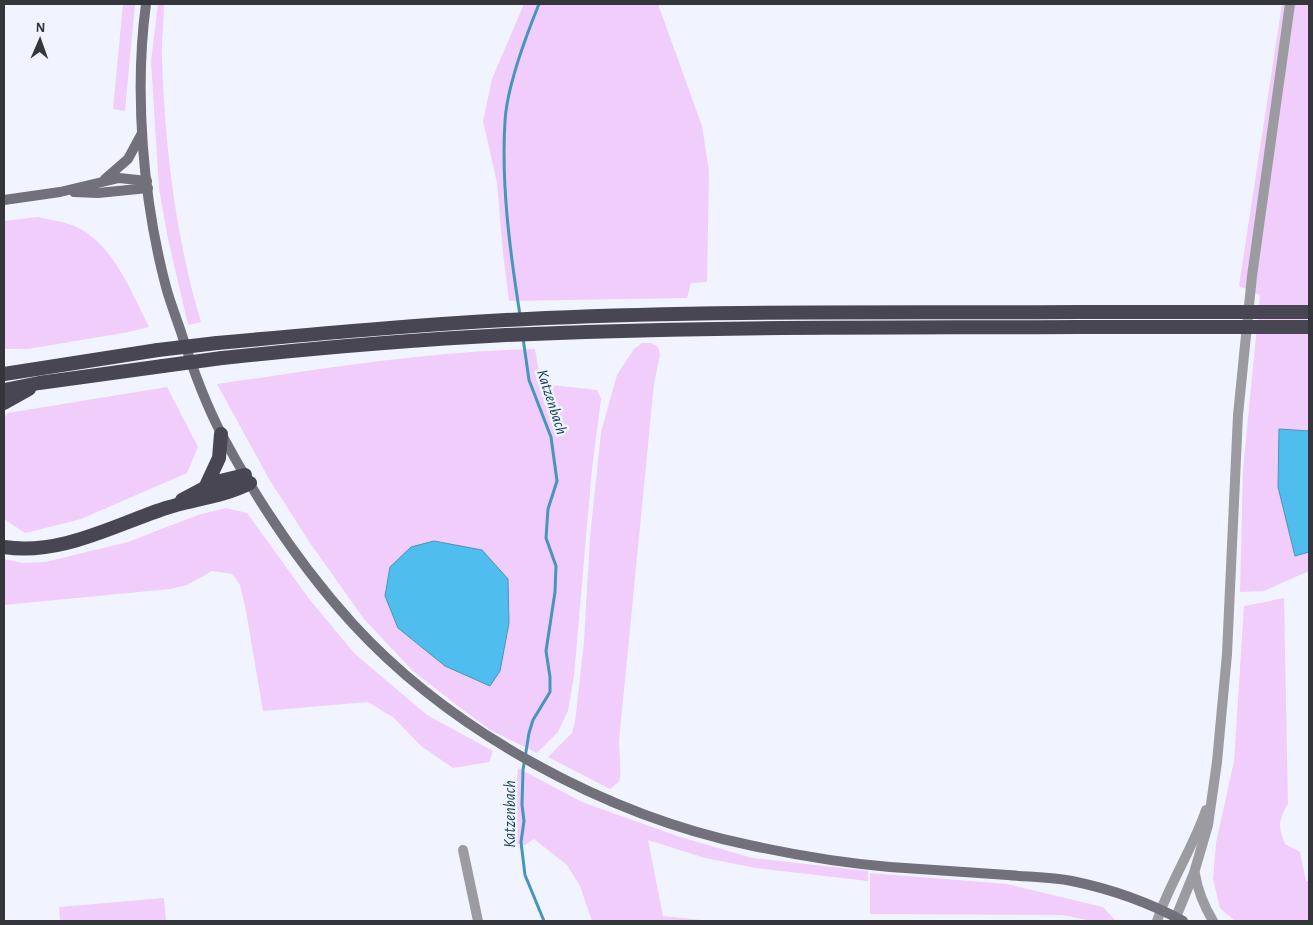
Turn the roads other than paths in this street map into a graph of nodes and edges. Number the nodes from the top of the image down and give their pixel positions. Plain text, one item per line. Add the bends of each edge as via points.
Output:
1 (146, 4) edge
2 (1290, 4) edge
3 (142, 132) junction
4 (102, 181) junction
5 (147, 184) junction
6 (60, 192) junction
7 (4, 200) edge
8 (1309, 312) edge
9 (1309, 327) edge
10 (4, 366) edge
11 (31, 369) junction
12 (4, 374) edge
13 (39, 383) junction
14 (4, 390) edge
15 (4, 403) edge
16 (221, 434) junction
17 (248, 479) junction
18 (206, 486) junction
19 (168, 507) junction
20 (4, 538) edge
21 (4, 547) edge
22 (39, 548) junction
23 (1213, 790) junction
24 (462, 850) dead end
25 (1194, 873) junction
26 (1161, 910) junction
27 (1180, 919) edge
28 (478, 921) edge
29 (1156, 921) edge
30 (1213, 921) edge

1 - 3 main road
2 - 23 street via 1252,276 1238,415 1227,654
3 - 4 main road via 128,159
3 - 5 main road
4 - 5 main road via 128,178
4 - 6 main road
5 - 6 main road via 98,193
5 - 16 main road via 166,288 194,372
6 - 7 main road
8 - 11 highway, bridge via 690,314 503,320 217,343
9 - 13 highway, bridge via 768,329 505,335 222,358
10 - 11 highway
11 - 12 highway
13 - 14 highway
13 - 15 highway
16 - 17 main road
16 - 18 highway via 219,458
17 - 18 highway via 226,478
17 - 19 highway via 227,493
17 - 26 main road via 305,565 353,624 390,661 482,731 562,779 673,825 746,845 886,866 1067,880 1142,901
18 - 19 highway
19 - 22 highway via 74,541
20 - 22 highway
21 - 22 highway
23 - 25 street via 1208,825
23 - 26 street
24 - 28 street
25 - 27 street
25 - 30 street via 1198,892
26 - 27 main road
26 - 29 street

